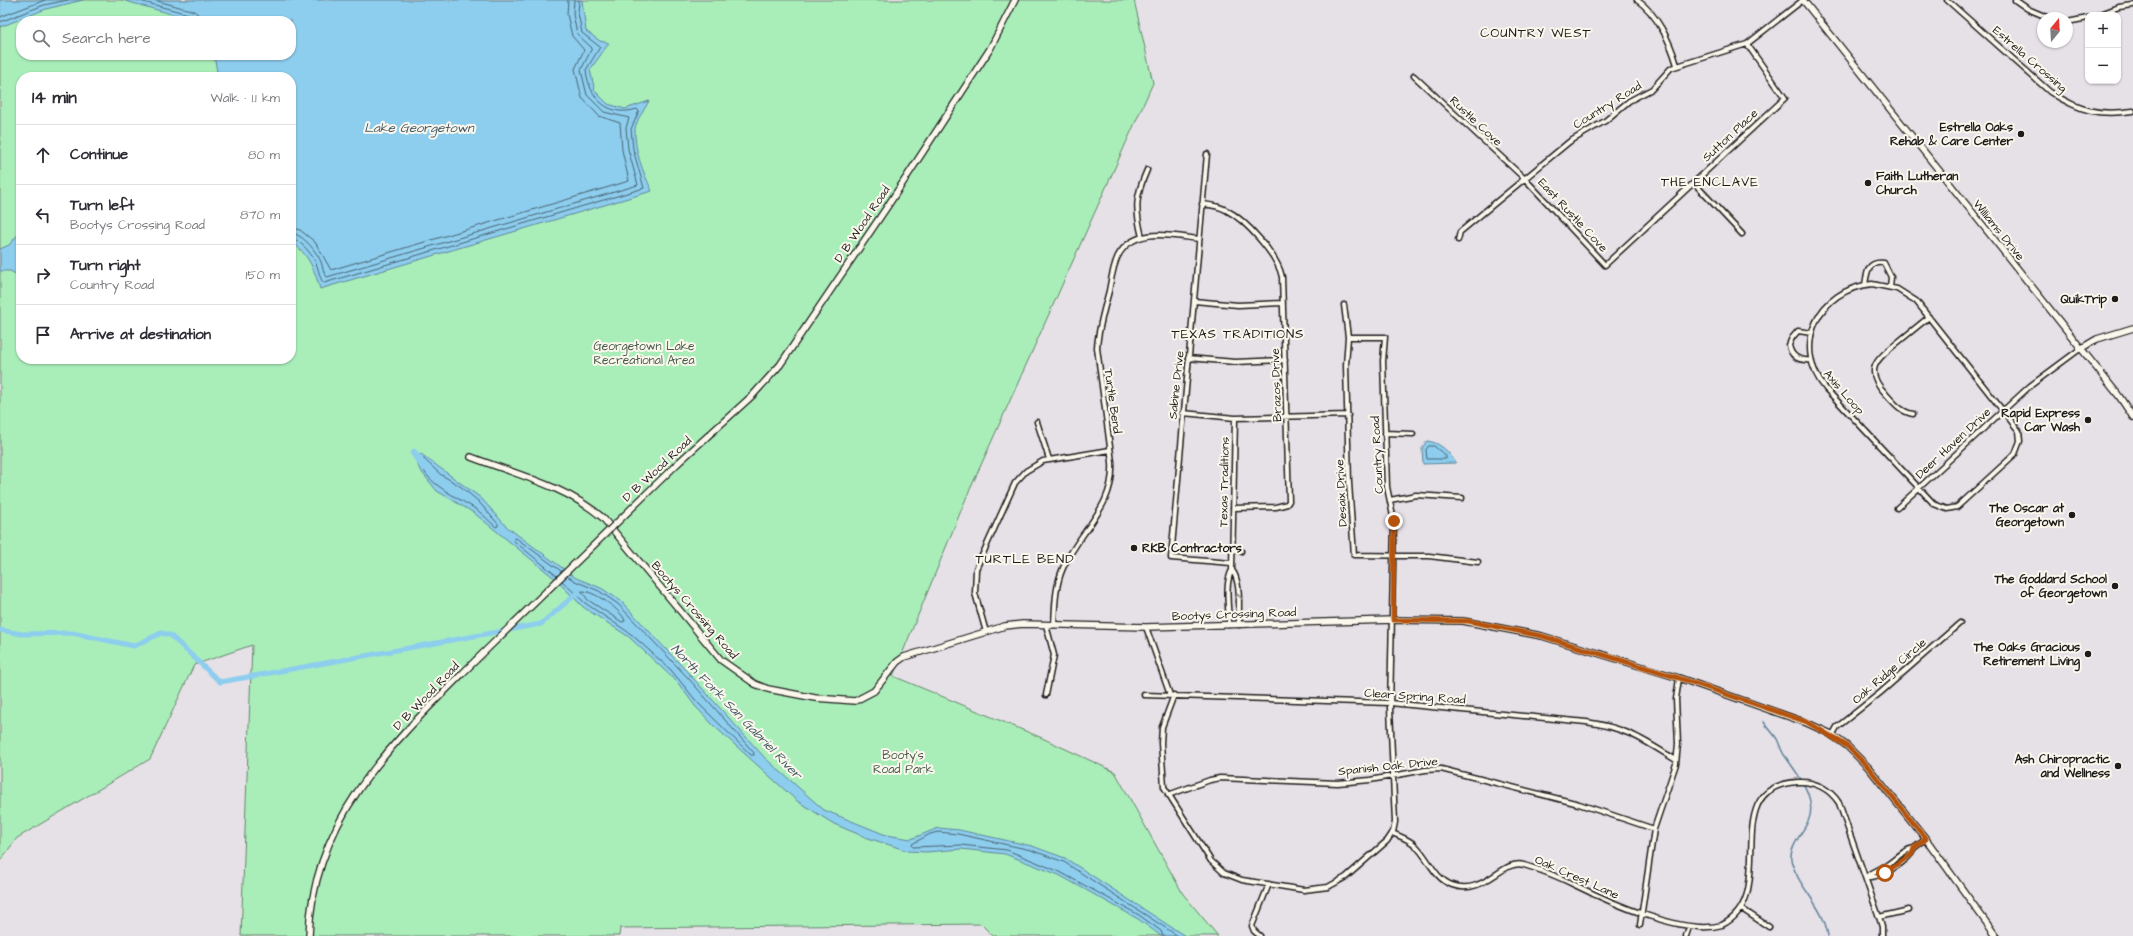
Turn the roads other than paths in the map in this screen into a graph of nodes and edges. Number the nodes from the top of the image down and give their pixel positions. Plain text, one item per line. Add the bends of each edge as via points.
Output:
1 (1015, 0) edge
2 (1637, 0) edge
3 (1803, 0) edge
4 (1947, 0) edge
5 (1955, 0) edge
6 (2015, 0) edge
7 (1952, 4) junction
8 (2133, 5) edge
9 (2107, 12) edge
10 (2037, 13) edge
11 (2085, 19) edge
12 (2073, 21) edge
13 (1747, 44) junction
14 (1678, 65) junction
15 (1414, 76) dead end
16 (2133, 112) edge
17 (1207, 154) dead end
18 (1147, 170) dead end
19 (1525, 178) junction
20 (1694, 183) junction
21 (1202, 204) junction
22 (1742, 234) dead end
23 (1142, 237) junction
24 (1199, 239) junction
25 (1458, 240) dead end
26 (1605, 265) joint
27 (1866, 285) junction
28 (1890, 287) junction
29 (1194, 301) junction
30 (1283, 304) junction
31 (1344, 305) dead end
32 (1929, 317) junction
33 (2133, 328) edge
34 (1812, 333) junction
35 (1348, 337) junction
36 (2080, 349) junction
37 (1188, 358) junction
38 (1285, 360) junction
39 (1811, 360) junction
40 (2002, 410) junction
41 (1183, 414) junction
42 (1348, 414) junction
43 (1913, 414) dead end
44 (1288, 417) junction
45 (2133, 417) edge
46 (1235, 418) junction
47 (1037, 422) dead end
48 (1385, 433) junction
49 (1413, 434) dead end
50 (1110, 450) junction
51 (471, 458) dead end
52 (1048, 459) junction
53 (1919, 489) junction
54 (1462, 498) dead end
55 (1390, 500) junction
56 (1233, 508) junction
57 (1897, 508) dead end
58 (1232, 550) junction
59 (1241, 551) dead end
60 (1392, 555) junction
61 (1478, 562) dead end
62 (1232, 563) junction
63 (1232, 570) junction
64 (1393, 620) junction
65 (1960, 623) dead end
66 (1046, 625) junction
67 (1054, 625) junction
68 (1230, 625) junction
69 (1239, 625) junction
70 (1146, 627) junction
71 (986, 632) junction
72 (1679, 678) junction
73 (1046, 695) dead end
74 (1144, 695) dead end
75 (1172, 695) junction
76 (1390, 703) junction
77 (1832, 736) junction
78 (1676, 760) junction
79 (1393, 776) junction
80 (1168, 795) junction
81 (1654, 829) junction
82 (1392, 833) junction
83 (1926, 839) junction
84 (1914, 848) junction
85 (1866, 877) junction
86 (1269, 884) junction
87 (1742, 909) junction
88 (1909, 910) dead end
89 (1643, 916) junction
90 (1880, 917) junction
91 (1640, 925) dead end
92 (1769, 927) dead end
93 (1688, 930) junction
94 (309, 936) edge
95 (1260, 936) edge
96 (1686, 936) edge
97 (1882, 936) edge
98 (1996, 936) edge

1 - 94 street, D B Wood Road, bridge via 990,49 883,214 780,365 753,395 678,463 476,660 408,730 359,788 328,846 313,899
2 - 14 street via 1656,17
3 - 13 street, Country Road
3 - 36 street, Williams Drive
4 - 7 street, Estrella Crossing
5 - 7 street
6 - 10 street
7 - 16 street, Estrella Crossing via 2050,92 2068,104 2098,113
8 - 9 street
11 - 12 street
13 - 14 street, Country Road
13 - 20 street, Sutton Place via 1785,98
14 - 19 street, Country Road via 1664,75 1652,89 1629,101 1605,121 1569,142
15 - 19 street, Rustle Cove
17 - 21 street, Sabine Drive
18 - 23 street via 1136,202
19 - 25 street, Country Road via 1460,232
19 - 26 street, East Rustle Cove
20 - 22 street
20 - 26 street, Sutton Place
21 - 24 street, Sabine Drive
21 - 30 street, Brazos Drive via 1221,207 1233,214 1274,256 1280,269
23 - 24 street, Turtle Bend via 1160,235
23 - 50 street, Turtle Bend via 1125,247 1117,258 1097,340
24 - 29 street, Sabine Drive
27 - 28 street, Axis Loop via 1879,284
27 - 28 street via 1867,271 1870,265 1876,262 1884,263 1889,270
27 - 34 street, Axis Loop via 1848,290 1834,299 1822,311
28 - 32 street, Axis Loop via 1911,298
29 - 30 street via 1238,305
29 - 37 street, Sabine Drive
30 - 38 street, Brazos Drive
31 - 35 street, Desaix Drive
32 - 40 street, Axis Loop
32 - 43 street via 1880,356 1875,366 1877,384 1902,411
33 - 36 street via 2102,337
34 - 39 street, Axis Loop
34 - 39 street via 1798,332 1789,345 1795,357 1800,360
35 - 42 street, Desaix Drive
35 - 48 street, Country Road via 1385,337
36 - 40 street, Deer Haven Drive
36 - 45 street, Williams Drive
37 - 38 street via 1235,362
37 - 41 street, Sabine Drive
38 - 44 street, Brazos Drive
39 - 53 street, Axis Loop via 1816,375 1826,389
40 - 53 street, Deer Haven Drive
40 - 53 street, Axis Loop via 2020,434 2015,454 1957,507 1947,509 1936,506
41 - 46 street
41 - 62 street, Sabine Drive via 1171,558
42 - 44 street
42 - 60 street, Desaix Drive via 1354,555
44 - 46 street
44 - 56 street, Brazos Drive via 1290,494 1286,504 1276,507
46 - 56 street, Texas Traditions
47 - 52 street
48 - 49 street
48 - 55 street, Country Road via 1387,487
50 - 52 street
50 - 67 street, Turtle Bend via 1113,469 1108,494 1062,570 1056,589
51 - 71 street, Bootys Crossing Road via 566,494 593,510 603,518 720,660 744,678 768,688 815,698 861,700 880,685 900,660
52 - 71 street via 1029,469 1015,483 976,568 976,594
53 - 57 street, Deer Haven Drive
54 - 55 street via 1416,495
55 - 60 street, Country Road via 1394,521
56 - 58 street, Texas Traditions
58 - 59 street
58 - 62 street, Texas Traditions
60 - 61 street, Desaix Drive via 1429,556
60 - 64 street, Country Road
62 - 63 street, Texas Traditions
63 - 68 street, Texas Traditions via 1229,574
69 -> 63 street, Texas Traditions via 1237,585
64 - 69 street, Bootys Crossing Road
64 - 72 street, Bootys Crossing Road via 1455,620 1510,628
64 - 76 street, Country Road
65 - 77 street, Oak Ridge Circle via 1837,727
66 - 67 street, Bootys Crossing Road
66 - 71 street, Bootys Crossing Road via 1015,625
66 - 73 street via 1054,654
67 - 70 street, Bootys Crossing Road
68 - 69 street, Bootys Crossing Road
68 - 70 street, Bootys Crossing Road
70 - 75 street
72 - 77 street, Bootys Crossing Road via 1807,722
72 - 78 street via 1676,699
74 - 75 street, Clear Spring Road
75 - 76 street, Clear Spring Road
75 - 80 street via 1161,736 1163,781
76 - 78 street, Clear Spring Road via 1602,724 1636,735
76 - 79 street, Country Road
77 - 83 street, Bootys Crossing Road via 1847,746 1868,767
78 - 81 street
79 - 80 street, Spanish Oak Drive via 1338,783 1220,778
79 - 81 street, Spanish Oak Drive via 1429,769 1449,771 1579,804
79 - 82 street, Country Road via 1395,822
80 - 86 street via 1218,869 1234,878
81 - 89 street
82 - 86 street via 1346,877 1328,887 1304,890
82 - 89 street, Oak Crest Lane via 1416,846 1438,876 1454,886 1476,886 1512,865 1522,864
83 - 84 street
83 - 98 street, Bootys Crossing Road
84 - 85 street via 1908,849
84 - 85 street via 1912,854 1885,873 1874,878
85 - 87 street via 1839,803 1829,792 1810,782 1779,785 1768,793 1754,812 1751,826 1750,883
85 - 90 street
86 - 95 street via 1252,926
87 - 92 street
87 - 93 street, Oak Crest Lane via 1730,920 1715,928
88 - 90 street
89 - 91 street
89 - 93 street, Oak Crest Lane
90 - 97 street
93 - 96 street

